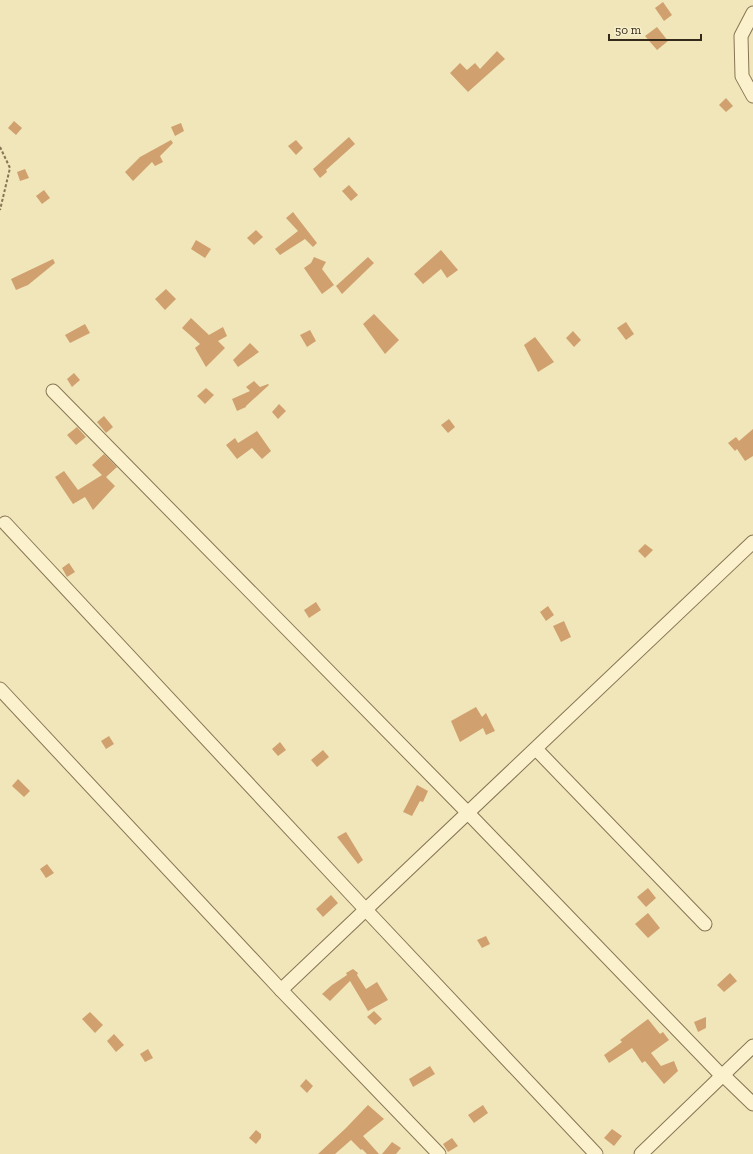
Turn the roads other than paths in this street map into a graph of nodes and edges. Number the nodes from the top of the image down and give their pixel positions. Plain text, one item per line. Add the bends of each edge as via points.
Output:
1 (753, 13) edge
2 (753, 96) edge
3 (53, 391) dead end
4 (5, 523) dead end
5 (753, 542) edge
6 (0, 689) edge
7 (536, 749) junction
8 (468, 813) junction
9 (366, 910) junction
10 (705, 924) dead end
11 (282, 990) junction
12 (753, 1046) edge
13 (723, 1075) junction
14 (753, 1104) edge
15 (439, 1154) edge
16 (596, 1154) edge
17 (641, 1154) edge

1 - 2 street via 741,36 742,76
3 - 8 street
4 - 9 street
5 - 7 street
6 - 11 street
7 - 8 street
7 - 10 street
8 - 9 street
8 - 13 street
9 - 11 street
9 - 16 street
11 - 15 street
12 - 13 street
13 - 14 street
13 - 17 street

